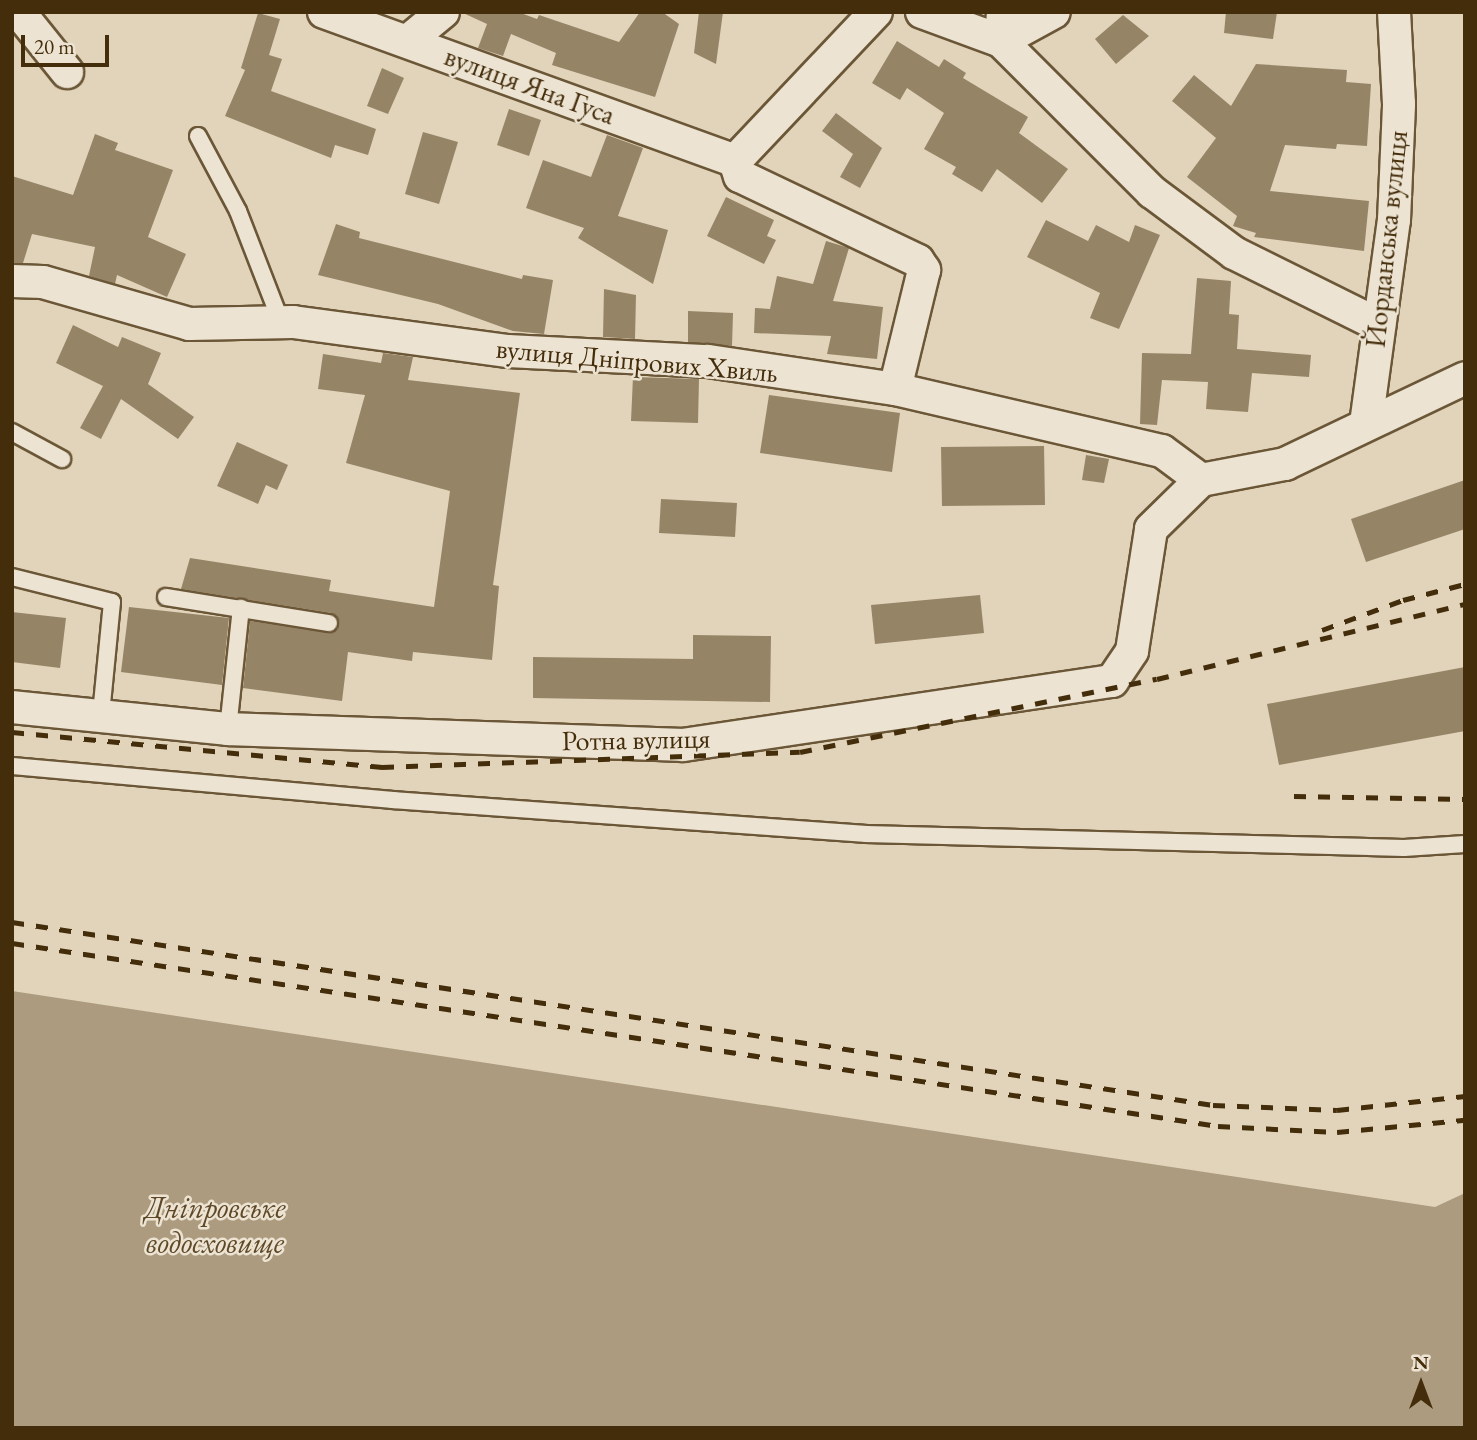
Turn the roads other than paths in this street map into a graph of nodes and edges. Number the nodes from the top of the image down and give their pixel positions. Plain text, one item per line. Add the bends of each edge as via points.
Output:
1 (19, 12) edge
2 (324, 12) edge
3 (443, 12) edge
4 (876, 12) edge
5 (922, 12) edge
6 (1054, 12) edge
7 (1394, 12) edge
8 (1002, 27) edge
9 (409, 40) junction
10 (67, 72) dead end
11 (198, 136) dead end
12 (735, 161) junction
13 (12, 281) edge
14 (281, 322) junction
15 (1379, 325) junction
16 (1465, 378) edge
17 (895, 389) junction
18 (1366, 424) junction
19 (12, 432) edge
20 (62, 459) dead end
21 (1201, 480) junction
22 (12, 577) edge
23 (166, 597) dead end
24 (240, 608) junction
25 (329, 623) dead end
26 (12, 707) edge
27 (101, 714) junction
28 (229, 729) junction
29 (12, 766) edge
30 (1465, 844) edge

1 - 10 street
2 - 9 street, вулиця Яна Гуса
3 - 9 street
4 - 12 street
5 - 8 street
6 - 8 street
7 - 15 street, Йорданська вулиця via 1399,104 1394,220
8 - 15 street via 1152,192 1234,253
9 - 12 street, вулиця Яна Гуса
11 - 14 lane via 238,211
12 - 17 street, вулиця Яна Гуса via 740,176 918,261 924,270
13 - 14 street, вулиця Дніпрових Хвиль via 43,282 189,324
14 - 17 street, вулиця Дніпрових Хвиль via 508,351 708,361
15 - 18 street, Йорданська вулиця
16 - 18 street
17 - 21 street, вулиця Дніпрових Хвиль via 1162,451
18 - 21 street via 1285,464
19 - 20 lane
21 - 28 street, Ротна вулиця via 1151,529 1132,650 1112,681 682,745
22 - 27 lane via 112,602
23 - 24 lane
24 - 25 lane
24 - 28 lane
26 - 27 street, Ротна вулиця
27 - 28 street, Ротна вулиця
29 - 30 lane via 393,800 866,834 1404,848

